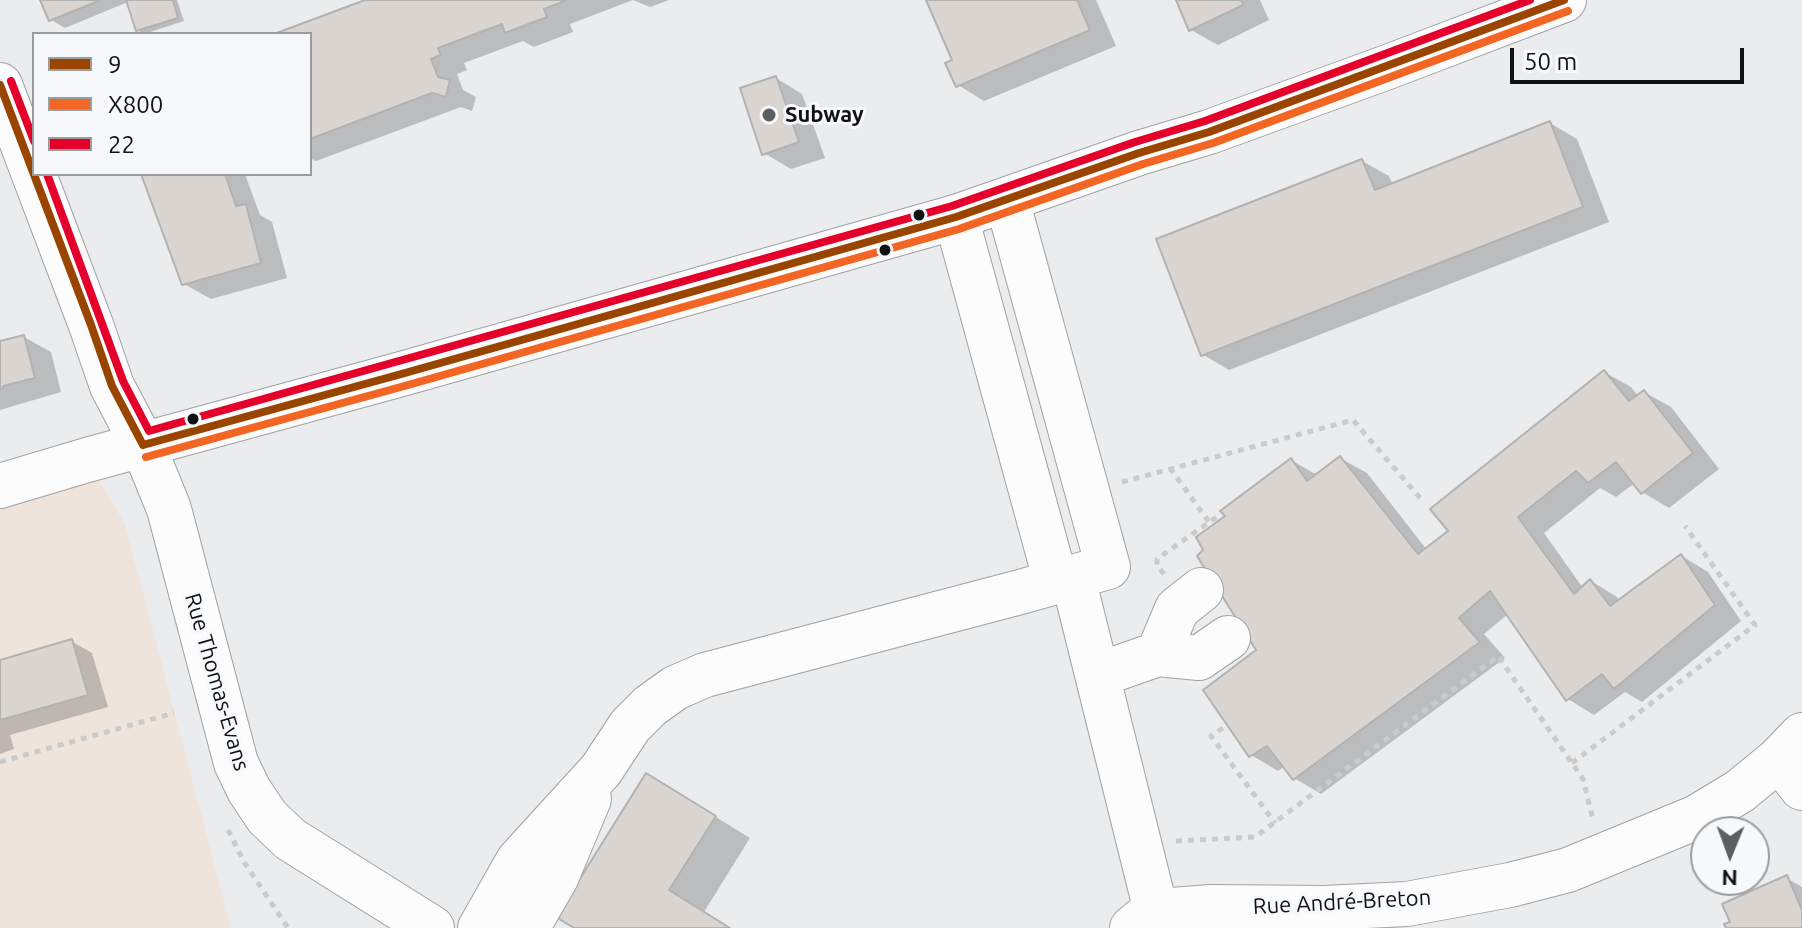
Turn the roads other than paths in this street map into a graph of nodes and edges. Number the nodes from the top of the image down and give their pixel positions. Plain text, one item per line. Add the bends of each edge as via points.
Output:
1 (1564, 0) edge
2 (0, 85) edge
3 (32, 169) edge
4 (35, 176) edge
5 (1007, 200) junction
6 (956, 217) junction
7 (1072, 439) junction
8 (143, 445) junction
9 (1021, 452) junction
10 (0, 486) edge
11 (1079, 576) junction
12 (1201, 590) dead end
13 (1228, 638) dead end
14 (1158, 654) junction
15 (1098, 675) junction
16 (1794, 761) edge
17 (601, 770) junction
18 (1144, 922) edge
19 (432, 928) edge
20 (480, 928) edge
21 (527, 928) edge

1 - 5 street via 1209,132
2 - 3 street, Rue Thomas-Evans
4 - 8 street, Rue Thomas-Evans via 112,386
5 - 6 street
5 - 7 street
6 - 8 street
6 - 9 street
7 - 9 street
7 - 11 street
8 - 10 street
8 - 19 street, Rue Thomas-Evans via 169,509 236,763 249,790 290,839
9 - 11 street
11 - 15 street
11 - 17 street via 705,675 650,706
12 - 14 street via 1177,609
13 - 14 street via 1199,658
14 - 15 street
15 - 18 street via 1140,848
16 - 18 street, Rue André-Breton via 1697,817 1568,870 1510,885 1407,904 1172,910
17 - 20 street via 518,861
17 - 21 street via 556,878

